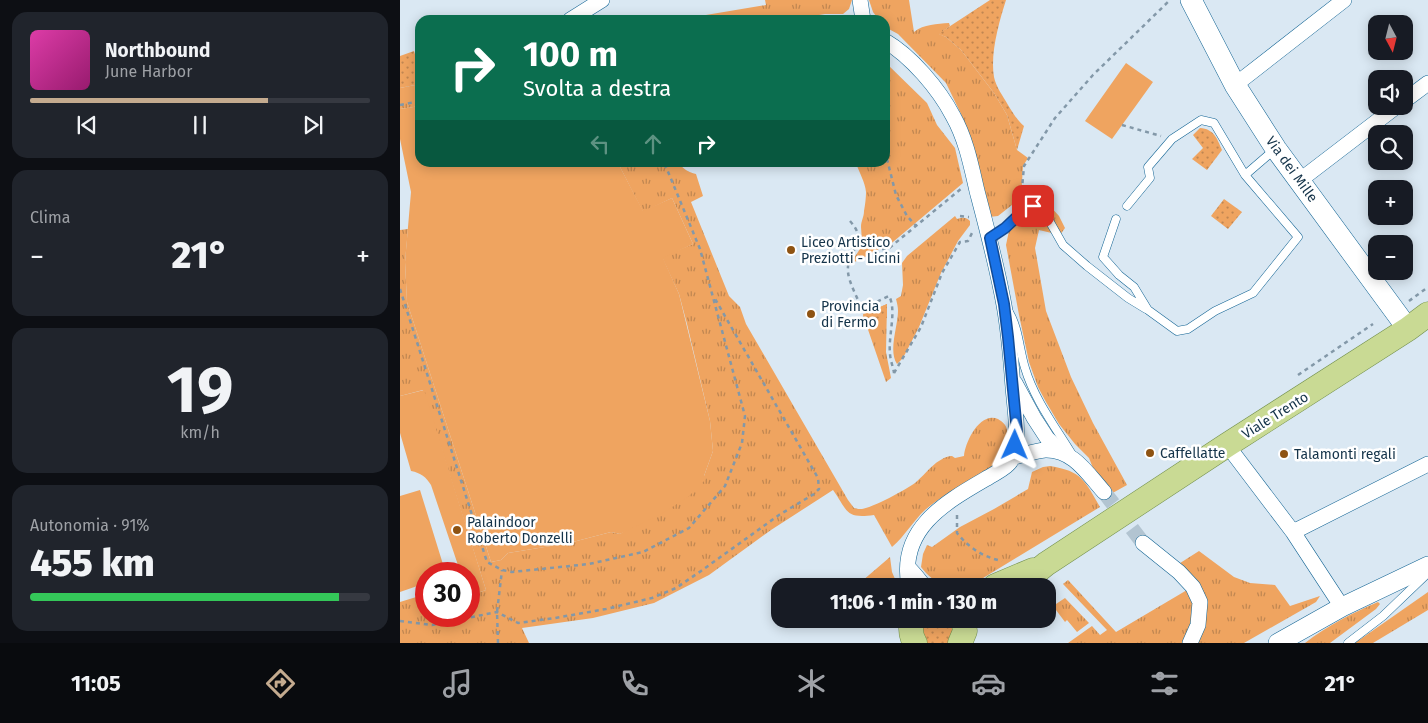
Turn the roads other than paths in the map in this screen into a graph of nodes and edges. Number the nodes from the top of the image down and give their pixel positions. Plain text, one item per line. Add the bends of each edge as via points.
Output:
1 (602, 0) edge
2 (860, 0) edge
3 (1191, 0) edge
4 (1344, 0) edge
5 (578, 15) edge
6 (862, 15) edge
7 (890, 45) edge
8 (1428, 83) edge
9 (1235, 85) junction
10 (1413, 94) edge
11 (1385, 115) edge
12 (1276, 149) junction
13 (1245, 175) junction
14 (1299, 181) junction
15 (1127, 206) dead end
16 (1116, 219) dead end
17 (990, 238) junction
18 (1004, 304) junction
19 (1148, 310) junction
20 (1428, 314) edge
21 (1408, 329) junction
22 (1012, 377) junction
23 (1227, 445) junction
24 (1061, 452) junction
25 (1014, 457) junction
26 (1075, 459) junction
27 (1428, 464) edge
28 (1104, 492) tunnel mouth
29 (1293, 532) junction
30 (1144, 543) tunnel mouth
31 (1046, 564) junction
32 (1428, 566) edge
33 (908, 567) junction
34 (1428, 573) edge
35 (908, 578) edge
36 (918, 578) edge
37 (1014, 578) edge
38 (1029, 578) edge
39 (1342, 607) junction
40 (1190, 643) edge
41 (1278, 643) edge
42 (1348, 643) edge

1 - 5 street
2 - 6 street
3 - 9 main road, Via dei Mille
4 - 9 street
7 - 17 street via 918,68 954,117 967,148
8 - 10 street
9 - 12 main road, Via dei Mille
11 - 14 street
12 - 13 lane
12 - 14 main road, Via dei Mille
13 - 15 lane via 1214,122 1201,120 1172,139 1148,167 1150,178
13 - 19 lane via 1298,237 1254,293 1188,329 1177,331
14 - 21 main road, Via dei Mille
16 - 19 lane via 1103,257 1134,287
17 - 18 street
17 - 19 lane via 1024,210 1033,206 1042,208 1063,245 1128,298
18 - 22 street
18 - 26 lane via 1014,321 1025,368 1035,392
20 - 21 main road, Viale Trento
21 - 23 main road, Viale Trento
22 - 24 street via 1038,425
22 - 25 street via 1017,432
23 - 29 street
23 - 31 main road, Viale Trento
24 - 25 street via 1045,450
24 - 26 street
25 - 33 street via 1004,468 950,500 927,519 913,540
26 - 28 street
27 - 29 street
29 - 39 street
30 - 40 street via 1179,572 1200,602 1198,626
31 - 37 main road, Viale Trento
31 - 38 main road, Viale Trento
32 - 39 street
33 - 35 street
33 - 36 street
34 - 42 lane via 1383,616
39 - 41 street

